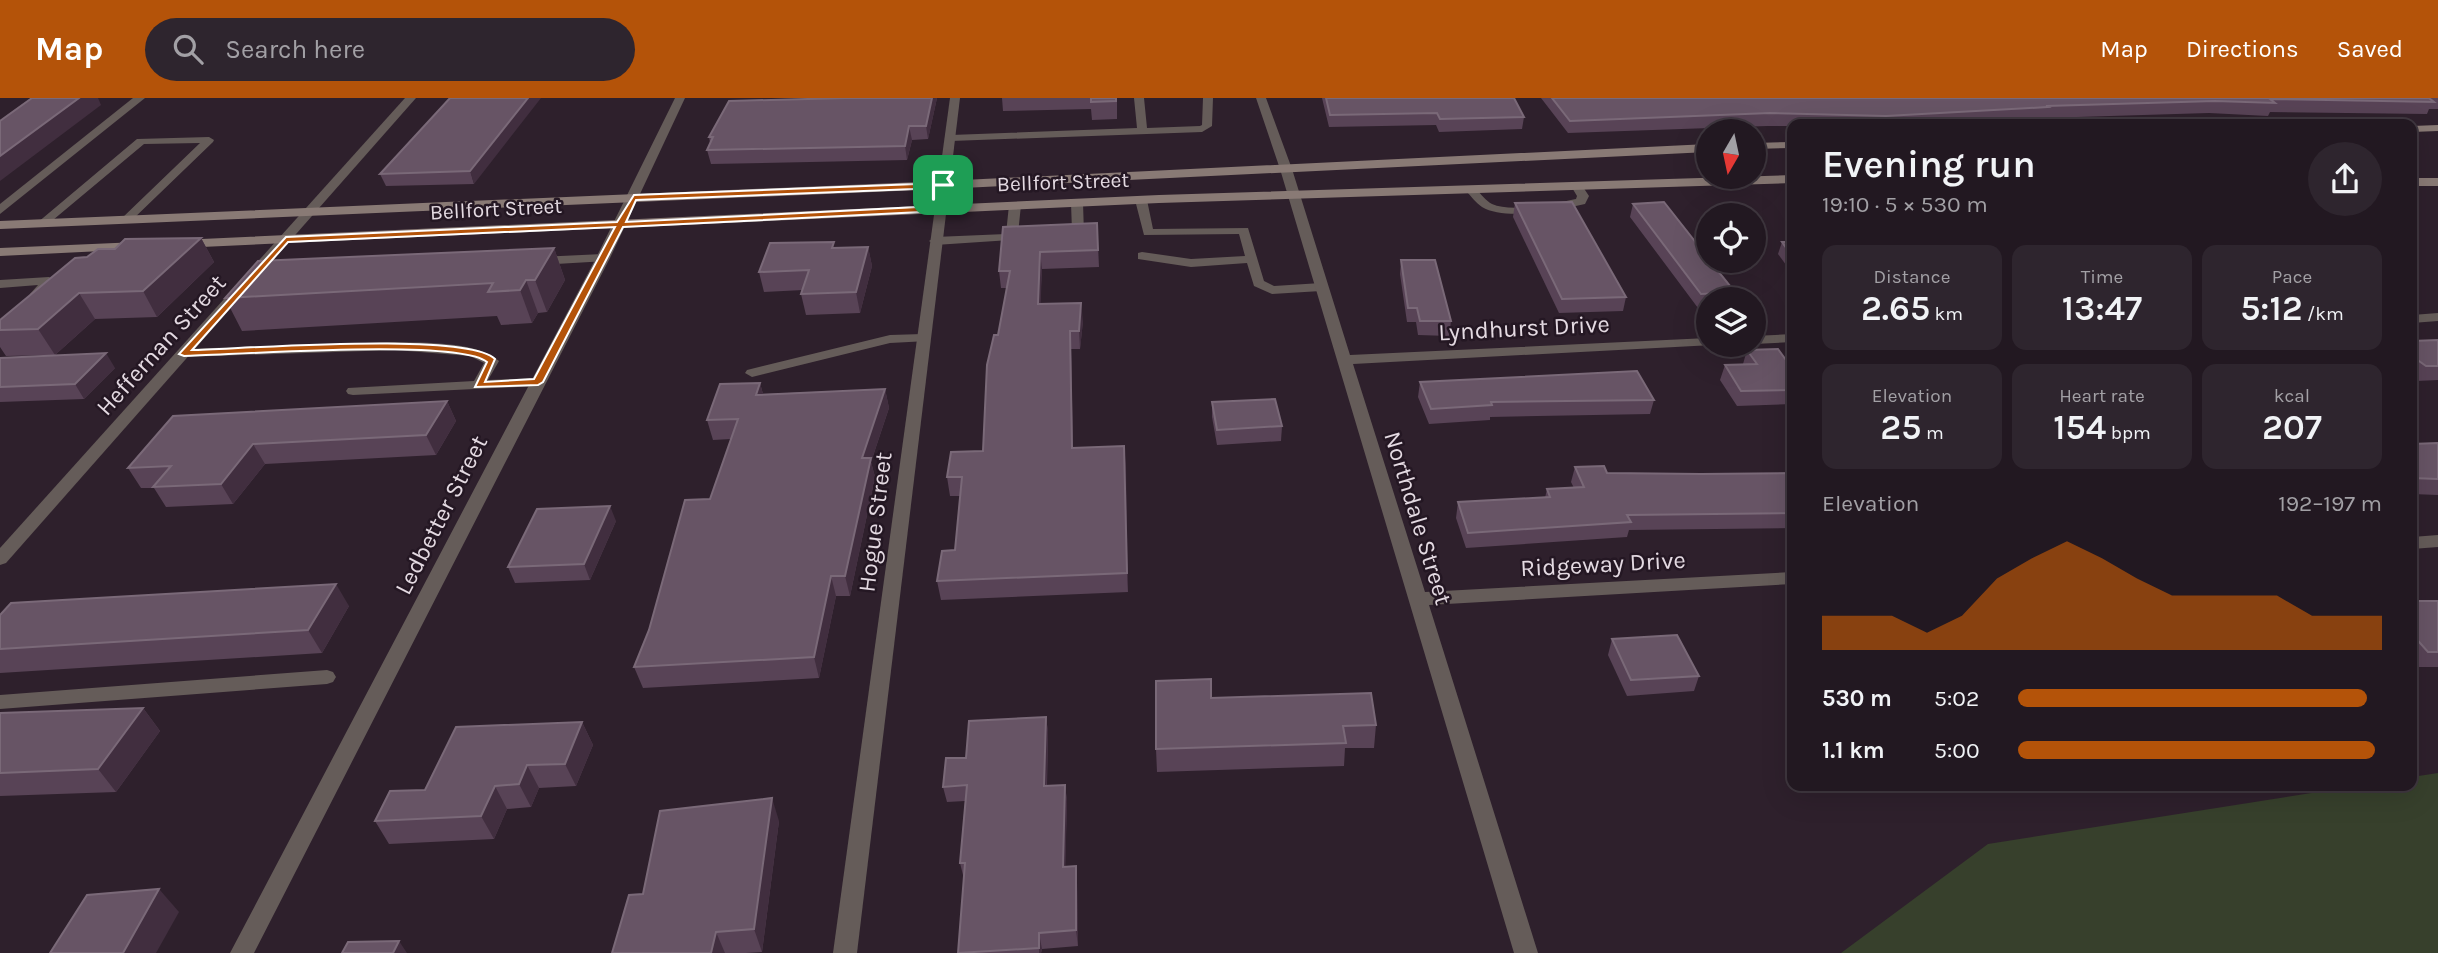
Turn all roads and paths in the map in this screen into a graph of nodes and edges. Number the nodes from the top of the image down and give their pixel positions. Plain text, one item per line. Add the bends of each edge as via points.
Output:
1 (140, 98) edge
2 (411, 98) edge
3 (680, 98) edge
4 (955, 98) edge
5 (1139, 98) edge
6 (1208, 98) edge
7 (1261, 98) edge
8 (2438, 128) edge
9 (2417, 129) edge
10 (1142, 131) junction
11 (951, 138) junction
12 (1787, 145) edge
13 (1766, 146) edge
14 (1696, 149) edge
15 (1286, 169) junction
16 (1787, 180) edge
17 (2417, 182) edge
18 (2438, 182) edge
19 (943, 185) junction
20 (1577, 186) junction
21 (1472, 191) junction
22 (1292, 194) junction
23 (634, 198) junction
24 (1141, 200) junction
25 (1077, 203) junction
26 (1014, 205) junction
27 (941, 208) junction
28 (0, 210) edge
29 (310, 212) junction
30 (127, 219) junction
31 (43, 223) junction
32 (0, 225) edge
33 (620, 225) junction
34 (1012, 237) junction
35 (286, 240) junction
36 (935, 241) junction
37 (1187, 247) junction
38 (0, 252) edge
39 (603, 258) junction
40 (1253, 259) junction
41 (523, 262) edge
42 (0, 284) edge
43 (1321, 287) junction
44 (30, 299) edge
45 (2438, 317) edge
46 (2417, 319) edge
47 (923, 338) junction
48 (1787, 338) edge
49 (1766, 339) edge
50 (1696, 343) edge
51 (184, 354) junction
52 (1343, 360) junction
53 (752, 373) dead end
54 (538, 382) junction
55 (479, 385) junction
56 (353, 391) dead end
57 (2438, 541) edge
58 (2417, 543) edge
59 (0, 559) edge
60 (1787, 578) edge
61 (1417, 599) junction
62 (327, 677) dead end
63 (0, 702) edge
64 (242, 953) edge
65 (845, 953) edge
66 (1527, 953) edge

1 - 28 street
2 - 29 street, Heffernan Street
3 - 23 street, Ledbetter Street
4 - 11 street, Hogue Street
5 - 10 lane
6 - 10 lane via 1207,126 1202,129
7 - 15 street, Northdale Street
8 - 9 main road
10 - 11 lane
11 - 19 street, Hogue Street
12 - 13 main road
14 - 15 main road, Bellfort Street
15 - 19 main road, Bellfort Street
15 - 22 street, Northdale Street
16 - 20 main road, Bellfort Street
17 - 18 main road
19 - 23 main road, Bellfort Street
19 - 27 street, Hogue Street
20 - 21 main road, Bellfort Street
20 - 21 lane via 1581,202 1525,208 1499,209
21 - 22 main road, Bellfort Street
22 - 24 main road, Bellfort Street
22 - 43 street, Northdale Street
23 - 29 main road, Bellfort Street
23 - 33 street, Ledbetter Street
24 - 25 main road, Bellfort Street
24 - 37 lane via 1148,233
25 - 26 main road, Bellfort Street
25 - 34 lane via 1078,234
26 - 27 main road, Bellfort Street
26 - 34 lane
27 - 33 main road, Bellfort Street
27 - 36 street, Hogue Street
29 - 30 main road, Bellfort Street
29 - 35 street, Heffernan Street
30 - 31 main road, Bellfort Street
30 - 31 lane via 209,140 141,141
31 - 32 main road, Bellfort Street
33 - 35 main road, Bellfort Street
33 - 39 street, Ledbetter Street
34 - 36 lane
35 - 38 main road, Bellfort Street
35 - 51 street, Heffernan Street via 260,275
36 - 47 street, Hogue Street
37 - 37 lane via 1208,246
37 - 37 lane via 1161,248
37 - 37 lane via 1227,245
37 - 37 lane via 1142,249
37 - 40 lane
37 - 40 lane via 1244,230
39 - 41 lane
39 - 54 street, Ledbetter Street
40 - 43 lane via 1258,283 1266,288
42 - 44 lane via 49,282
43 - 52 street, Northdale Street
45 - 46 street
47 - 53 lane via 890,339
47 - 65 street, Hogue Street
48 - 49 street
50 - 52 street, Lyndhurst Drive
51 - 55 lane via 384,346 451,349 492,361
51 - 59 street, Heffernan Street
52 - 61 street, Northdale Street
54 - 55 lane
54 - 64 street, Ledbetter Street
55 - 56 lane
57 - 58 street
60 - 61 street, Ridgeway Drive
61 - 66 street, Northdale Street
62 - 63 lane

